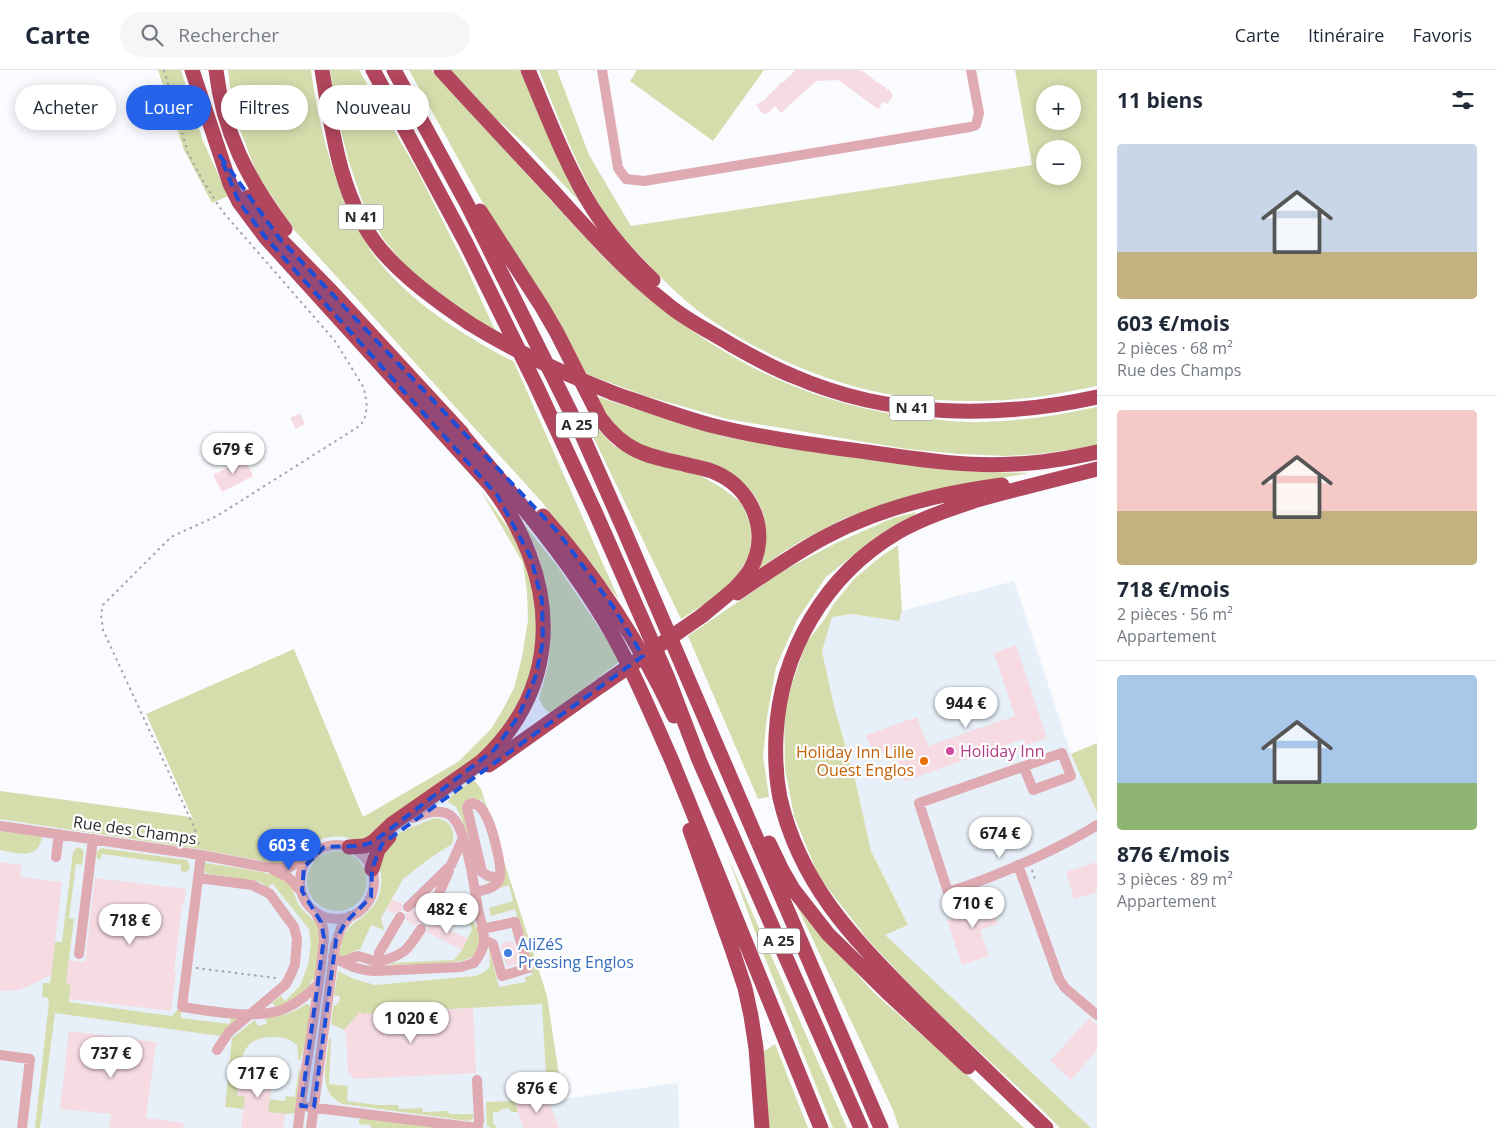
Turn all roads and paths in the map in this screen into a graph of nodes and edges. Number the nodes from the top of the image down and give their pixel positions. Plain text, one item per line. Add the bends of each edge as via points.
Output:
1 (164, 70) edge
2 (192, 70) edge
3 (216, 70) edge
4 (322, 70) edge
5 (373, 70) edge
6 (394, 70) edge
7 (399, 70) edge
8 (441, 70) edge
9 (528, 70) edge
10 (602, 70) edge
11 (971, 70) edge
12 (220, 156) junction
13 (331, 291) junction
14 (738, 348) junction
15 (1097, 397) edge
16 (456, 427) junction
17 (1097, 452) edge
18 (1097, 469) edge
19 (1070, 476) junction
20 (703, 615) junction
21 (674, 647) junction
22 (699, 760) junction
23 (672, 761) junction
24 (1024, 766) junction
25 (413, 818) junction
26 (1097, 825) edge
27 (0, 826) edge
28 (59, 834) junction
29 (1097, 834) edge
30 (463, 838) junction
31 (93, 839) junction
32 (1060, 846) junction
33 (349, 847) junction
34 (201, 855) junction
35 (56, 857) dead end
36 (310, 858) junction
37 (452, 865) junction
38 (265, 867) junction
39 (372, 869) junction
40 (1019, 869) junction
41 (477, 873) junction
42 (198, 878) junction
43 (499, 878) junction
44 (1035, 878) dead end
45 (302, 891) junction
46 (475, 892) junction
47 (408, 908) dead end
48 (313, 910) junction
49 (350, 916) junction
50 (400, 917) dead end
51 (428, 918) dead end
52 (421, 928) dead end
53 (483, 935) junction
54 (79, 954) dead end
55 (337, 960) junction
56 (187, 967) junction
57 (376, 967) junction
58 (288, 980) junction
59 (318, 985) junction
60 (249, 1015) junction
61 (1097, 1015) edge
62 (218, 1050) dead end
63 (0, 1055) edge
64 (477, 1080) dead end
65 (301, 1106) junction
66 (314, 1107) junction
67 (22, 1128) edge
68 (298, 1128) edge
69 (312, 1128) edge
70 (477, 1128) edge
71 (762, 1128) edge
72 (821, 1128) edge
73 (861, 1128) edge
74 (881, 1128) edge
75 (1033, 1128) edge
76 (1046, 1128) edge

1 - 34 path via 188,153 203,181 222,211 335,341 364,388 367,407 361,425 217,516 171,537 103,605 103,630 195,829
2 - 12 highway
3 - 13 highway via 225,117 242,163 265,202
4 - 17 highway, N 41, bridge via 341,168 368,231 384,253 431,296 527,357 578,380 687,418 776,438 946,462 1009,464
5 - 22 highway, A 25 via 466,243 581,481 667,676
6 - 21 highway, A 25 via 467,204 541,352 621,523
7 - 20 highway via 484,217 542,307 609,430 641,453 714,472 728,479 747,497 759,529 753,563 733,590
8 - 14 highway via 646,287 681,315
9 - 14 highway via 570,167 605,227 654,281
10 - 11 street via 618,168 626,179 644,181 976,125 979,113
12 - 13 highway via 280,239
12 - 33 highway via 239,202 266,238 497,495 531,558 541,593 544,632 538,669 523,708 500,743 481,762 392,824 373,842
13 - 16 highway
14 - 15 highway, N 41 via 769,366 820,386 864,399 918,409 1009,411
16 - 22 highway via 533,504 585,567 629,631 686,744
16 - 23 highway via 532,517 576,576 608,627
18 - 19 highway
19 - 20 highway via 946,494 874,514 804,548
19 - 76 highway via 991,496 929,517 898,532 862,557 838,580 805,627 784,681 776,732 776,774 782,807 800,853 827,900 887,972
20 - 25 highway, bridge
21 - 74 highway, A 25
21 - 75 highway via 695,677 773,852 799,897 847,954
22 - 73 highway, A 25
23 - 71 highway via 682,809 745,988 756,1048
23 - 72 highway
24 - 24 street via 1062,753 1070,776 1033,790
24 - 40 street via 919,803 948,892
25 - 30 street via 434,812 448,814 458,825
25 - 39 highway via 382,844
26 - 32 street
27 - 28 street, Rue des Champs
28 - 31 street, Rue des Champs
28 - 35 street
29 - 32 street
30 - 37 street
30 - 41 street
31 - 34 street, Rue des Champs
31 - 54 street
32 - 40 street
33 - 36 street via 328,846
33 - 39 street via 364,857
34 - 38 street, Rue des Champs
34 - 42 street
36 - 38 street, Rue des Champs via 289,867
36 - 45 street via 301,873
37 - 47 street
37 - 51 street
38 - 45 street, Rue des Champs via 288,877
39 - 49 street via 371,897 362,909
40 - 44 path via 1032,870
40 - 61 street via 1059,979
41 - 43 street
41 - 43 street via 467,808 472,803 479,805 486,816 500,861
41 - 46 street
42 - 56 street
42 - 58 street via 252,885 270,894 294,927 297,939 295,964
43 - 46 street via 491,888
45 - 48 street
46 - 53 street
48 - 49 street via 329,918
48 - 59 street via 324,933
49 - 55 street via 338,934
50 - 57 street via 379,954
52 - 57 street via 403,954
53 - 53 street via 493,944 502,976 528,968 515,922
53 - 57 street via 482,952 474,963 461,967
55 - 57 street via 358,956
55 - 66 street
56 - 58 path
56 - 60 street via 182,1007
58 - 60 street
59 - 60 street via 289,1007
59 - 65 street
60 - 62 street via 229,1032
63 - 67 street via 30,1059
64 - 70 street
65 - 66 street
65 - 68 street
66 - 69 street
66 - 70 street

